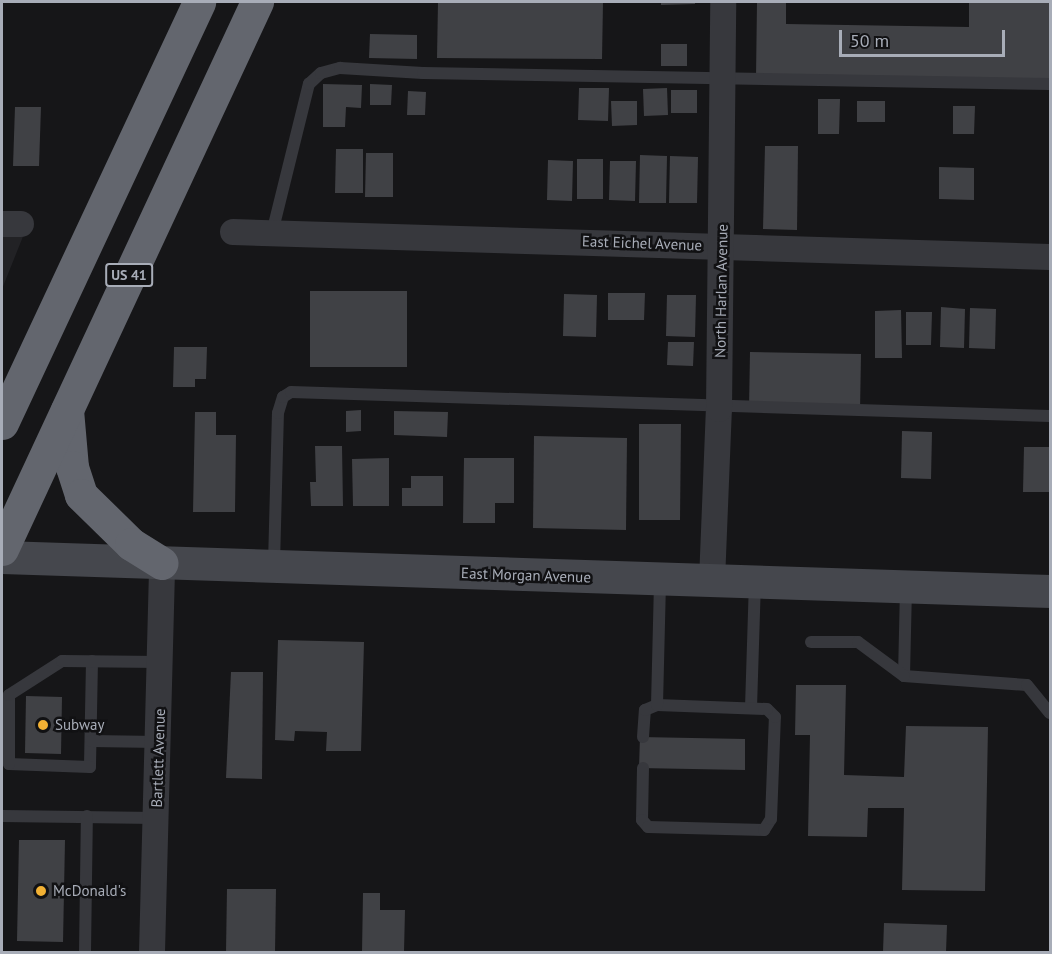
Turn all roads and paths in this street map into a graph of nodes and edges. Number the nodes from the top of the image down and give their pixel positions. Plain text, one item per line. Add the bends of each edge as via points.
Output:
1 (200, 2) edge
2 (257, 2) edge
3 (723, 2) edge
4 (722, 78) junction
5 (1050, 84) edge
6 (233, 232) dead end
7 (272, 233) junction
8 (721, 245) junction
9 (1050, 256) edge
10 (67, 408) junction
11 (719, 409) junction
12 (1050, 416) edge
13 (2, 423) edge
14 (2, 549) edge
15 (2, 557) edge
16 (162, 563) junction
17 (274, 568) junction
18 (660, 579) junction
19 (712, 580) junction
20 (755, 582) junction
21 (906, 587) junction
22 (1048, 591) edge
23 (811, 642) dead end
24 (92, 661) junction
25 (160, 662) junction
26 (904, 676) junction
27 (657, 705) junction
28 (751, 708) junction
29 (1050, 713) edge
30 (643, 737) dead end
31 (91, 741) junction
32 (158, 742) junction
33 (643, 768) dead end
34 (2, 816) edge
35 (87, 816) junction
36 (156, 818) junction
37 (85, 952) edge
38 (152, 952) edge

1 - 13 highway
2 - 10 highway, US 41
3 - 4 street, North Harlan Avenue
4 - 5 lane
4 - 7 lane via 340,68 321,73 309,84
4 - 8 street, North Harlan Avenue
6 - 7 street, East Eichel Avenue
7 - 8 street, East Eichel Avenue
8 - 9 street, East Eichel Avenue
8 - 11 street, North Harlan Avenue
10 - 14 highway, US 41
10 - 16 highway via 72,467 81,495 131,544
11 - 12 lane
11 - 17 lane via 291,392 283,397 278,413
11 - 19 street, North Harlan Avenue
15 - 16 street, East Morgan Avenue
16 - 17 street, East Morgan Avenue
16 - 25 street, Bartlett Avenue
17 - 18 street, East Morgan Avenue
18 - 19 street, East Morgan Avenue
18 - 27 lane
19 - 20 street, East Morgan Avenue
20 - 21 street, East Morgan Avenue
20 - 28 lane
21 - 22 street, East Morgan Avenue
21 - 26 lane
23 - 26 lane via 858,642
24 - 25 lane
24 - 31 lane
24 - 31 lane via 62,661 9,695 9,764 90,766
25 - 32 street, Bartlett Avenue
26 - 29 lane via 1027,685
27 - 28 lane
27 - 30 lane via 645,710
28 - 33 lane via 767,709 775,717 771,819 764,830 648,827 642,820
31 - 32 lane
32 - 36 street, Bartlett Avenue
34 - 35 lane
35 - 36 lane
35 - 37 lane
36 - 38 street, Bartlett Avenue

